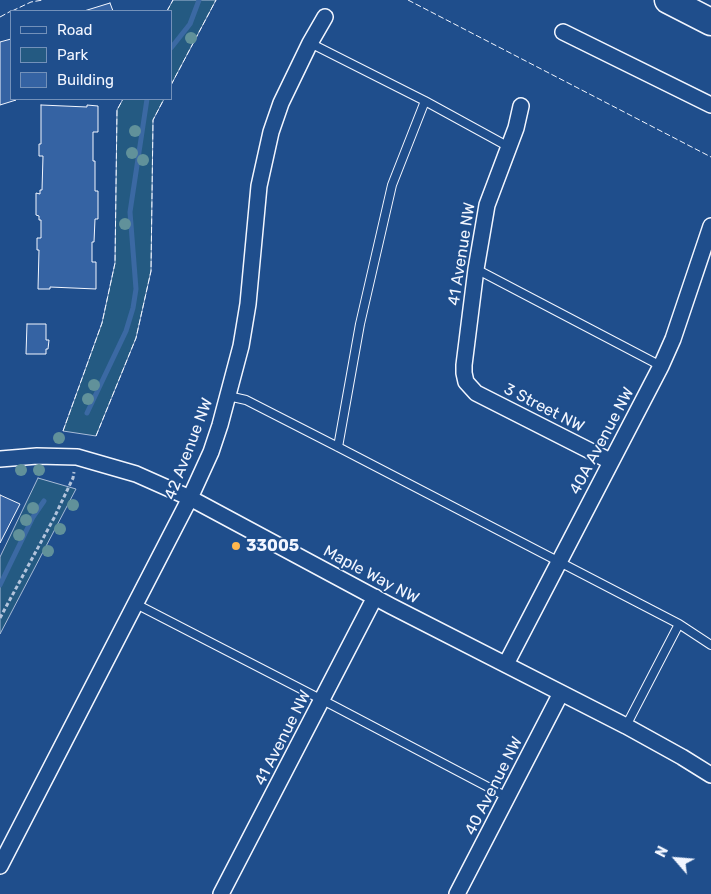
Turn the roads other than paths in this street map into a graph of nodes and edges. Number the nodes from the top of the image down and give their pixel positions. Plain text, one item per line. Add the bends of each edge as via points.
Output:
1 (668, 0) edge
2 (707, 0) edge
3 (711, 2) edge
4 (325, 17) dead end
5 (711, 22) edge
6 (563, 32) dead end
7 (310, 43) junction
8 (425, 101) junction
9 (711, 105) edge
10 (521, 106) dead end
11 (508, 147) junction
12 (711, 226) edge
13 (476, 269) junction
14 (660, 366) junction
15 (466, 382) joint
16 (228, 396) junction
17 (338, 447) junction
18 (0, 459) edge
19 (610, 461) junction
20 (190, 498) junction
21 (558, 562) junction
22 (375, 597) junction
23 (136, 604) junction
24 (679, 624) junction
25 (711, 645) edge
26 (506, 664) junction
27 (561, 693) junction
28 (322, 700) junction
29 (626, 726) junction
30 (711, 775) edge
31 (507, 797) junction
32 (0, 866) edge
33 (221, 894) edge
34 (457, 894) edge

1 - 5 highway
2 - 3 highway
4 - 7 street, 42 Avenue NW
6 - 9 street
7 - 8 lane
7 - 16 street, 42 Avenue NW via 281,103 264,161 245,326
8 - 11 lane
8 - 17 lane via 392,185 360,324
10 - 11 street, 41 Avenue NW
11 - 13 street, 41 Avenue NW via 487,205
12 - 14 street, 40A Avenue NW
13 - 14 lane
13 - 15 street, 41 Avenue NW via 464,365
14 - 19 street, 40A Avenue NW
15 - 19 street, 3 Street NW via 476,393
16 - 17 lane via 246,400
16 - 20 street, 42 Avenue NW via 210,452
17 - 21 lane
18 - 20 street, Maple Way NW via 77,457 136,474
19 - 21 street, 40A Avenue NW
20 - 22 street, Maple Way NW
20 - 23 street, 42 Avenue NW
21 - 24 lane
21 - 26 street, 40A Avenue NW
22 - 26 street, Maple Way NW
22 - 28 street, 41 Avenue NW
23 - 28 lane
23 - 32 street, 42 Avenue NW
24 - 25 lane
24 - 29 lane
26 - 27 street, Maple Way NW
27 - 29 street, Maple Way NW
27 - 31 street, 40 Avenue NW
28 - 31 lane
28 - 33 street, 41 Avenue NW
29 - 30 street, Maple Way NW
31 - 34 street, 40 Avenue NW

